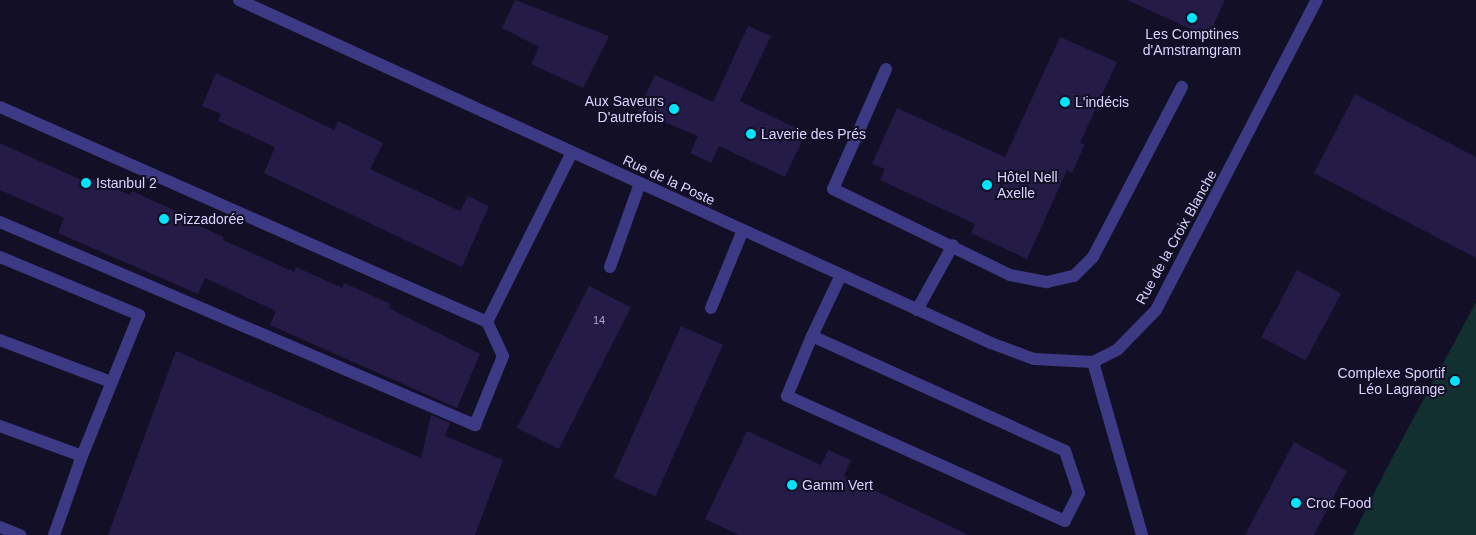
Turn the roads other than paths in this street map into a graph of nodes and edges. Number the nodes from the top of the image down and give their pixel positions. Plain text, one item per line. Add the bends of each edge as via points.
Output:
1 (239, 0) edge
2 (1316, 0) edge
3 (886, 69) dead end
4 (1182, 87) dead end
5 (0, 107) edge
6 (572, 152) junction
7 (640, 183) junction
8 (0, 222) edge
9 (743, 230) junction
10 (953, 245) junction
11 (0, 257) edge
12 (610, 267) dead end
13 (842, 275) junction
14 (711, 308) dead end
15 (917, 310) junction
16 (487, 322) junction
17 (812, 336) junction
18 (0, 340) edge
19 (1093, 362) junction
20 (111, 382) junction
21 (0, 426) edge
22 (82, 456) junction
23 (0, 527) edge
24 (20, 535) edge
25 (54, 535) edge
26 (1142, 535) edge

1 - 6 street, Rue de la Poste
2 - 19 street, Rue de la Croix Blanche via 1156,310 1118,349
3 - 10 street via 833,189
4 - 10 street via 1093,257 1074,276 1047,282 1010,275
5 - 16 street
6 - 7 street, Rue de la Poste
6 - 16 street
7 - 9 street, Rue de la Poste
7 - 12 street
8 - 16 street via 476,425 503,356
9 - 13 street, Rue de la Poste
9 - 14 street
10 - 15 street
11 - 20 street via 139,315
13 - 15 street, Rue de la Poste
13 - 17 street
15 - 19 street, Rue de la Poste via 1034,359
17 - 17 street via 787,396 1065,521 1079,493 1065,451
18 - 20 street
19 - 26 street
20 - 22 street
21 - 22 street
22 - 25 street
23 - 24 street

